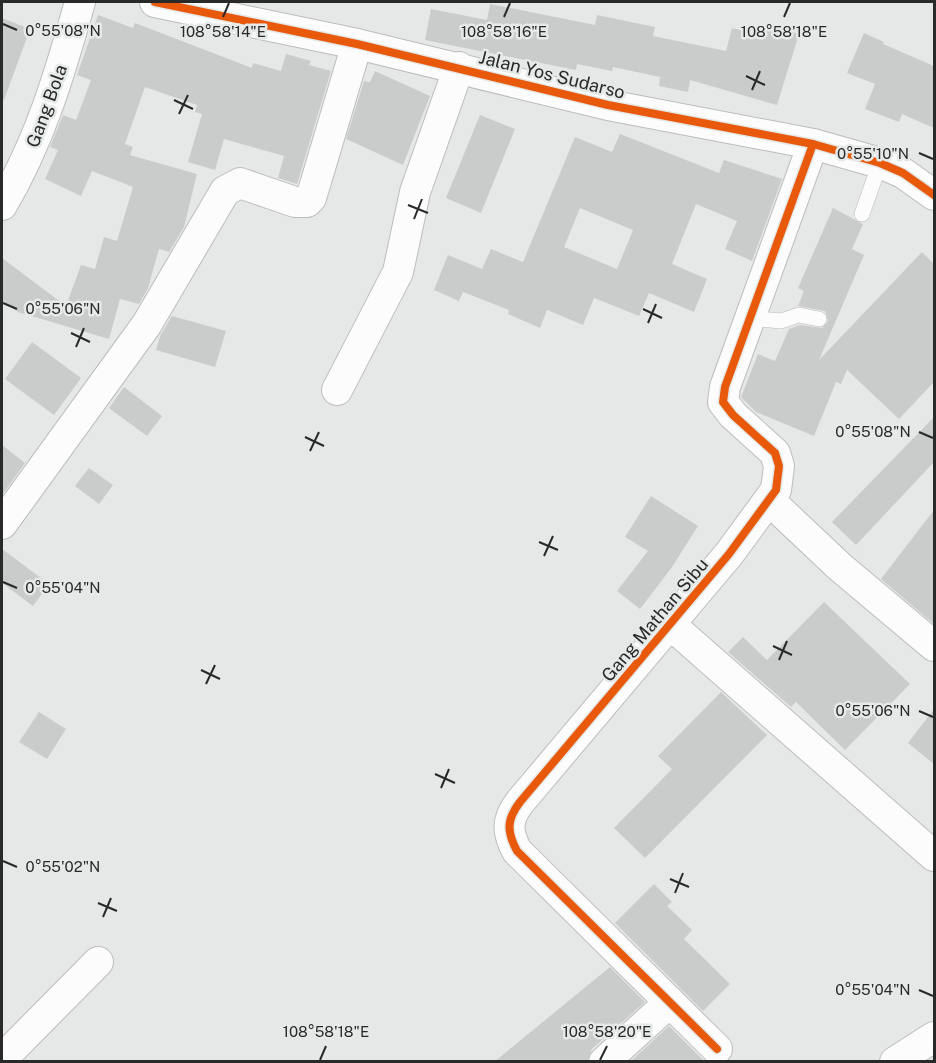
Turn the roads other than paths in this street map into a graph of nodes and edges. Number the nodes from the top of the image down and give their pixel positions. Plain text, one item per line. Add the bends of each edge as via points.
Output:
1 (80, 2) edge
2 (155, 2) edge
3 (357, 44) junction
4 (459, 67) junction
5 (813, 144) junction
6 (880, 163) junction
7 (934, 195) edge
8 (2, 205) edge
9 (862, 214) dead end
10 (749, 318) junction
11 (819, 319) dead end
12 (337, 390) dead end
13 (769, 500) junction
14 (2, 524) edge
15 (671, 625) junction
16 (934, 646) edge
17 (934, 856) edge
18 (98, 962) dead end
19 (670, 1002) junction
20 (934, 1037) edge
21 (717, 1049) dead end
22 (2, 1059) edge
23 (604, 1062) edge
24 (895, 1062) edge

1 - 8 street, Gang Bola via 39,131
2 - 3 street, Jalan Yos Sudarso
3 - 4 street, Jalan Yos Sudarso
3 - 14 street via 311,198 295,202 240,183 225,191 147,324
4 - 5 street, Jalan Yos Sudarso via 608,105
4 - 12 street via 415,192 398,272
5 - 6 street, Jalan Yos Sudarso
5 - 10 street, Gang Mathan Sibu
6 - 7 street, Jalan Yos Sudarso via 903,173
6 - 9 lane
10 - 11 lane via 781,321 799,315
10 - 13 street, Gang Mathan Sibu via 723,402 775,453 778,478
13 - 15 street, Gang Mathan Sibu
13 - 16 street via 840,567
15 - 17 street
15 - 19 street, Gang Mathan Sibu via 520,802 508,825 517,851
18 - 22 street
19 - 21 street, Gang Mathan Sibu
19 - 23 street
20 - 24 street

